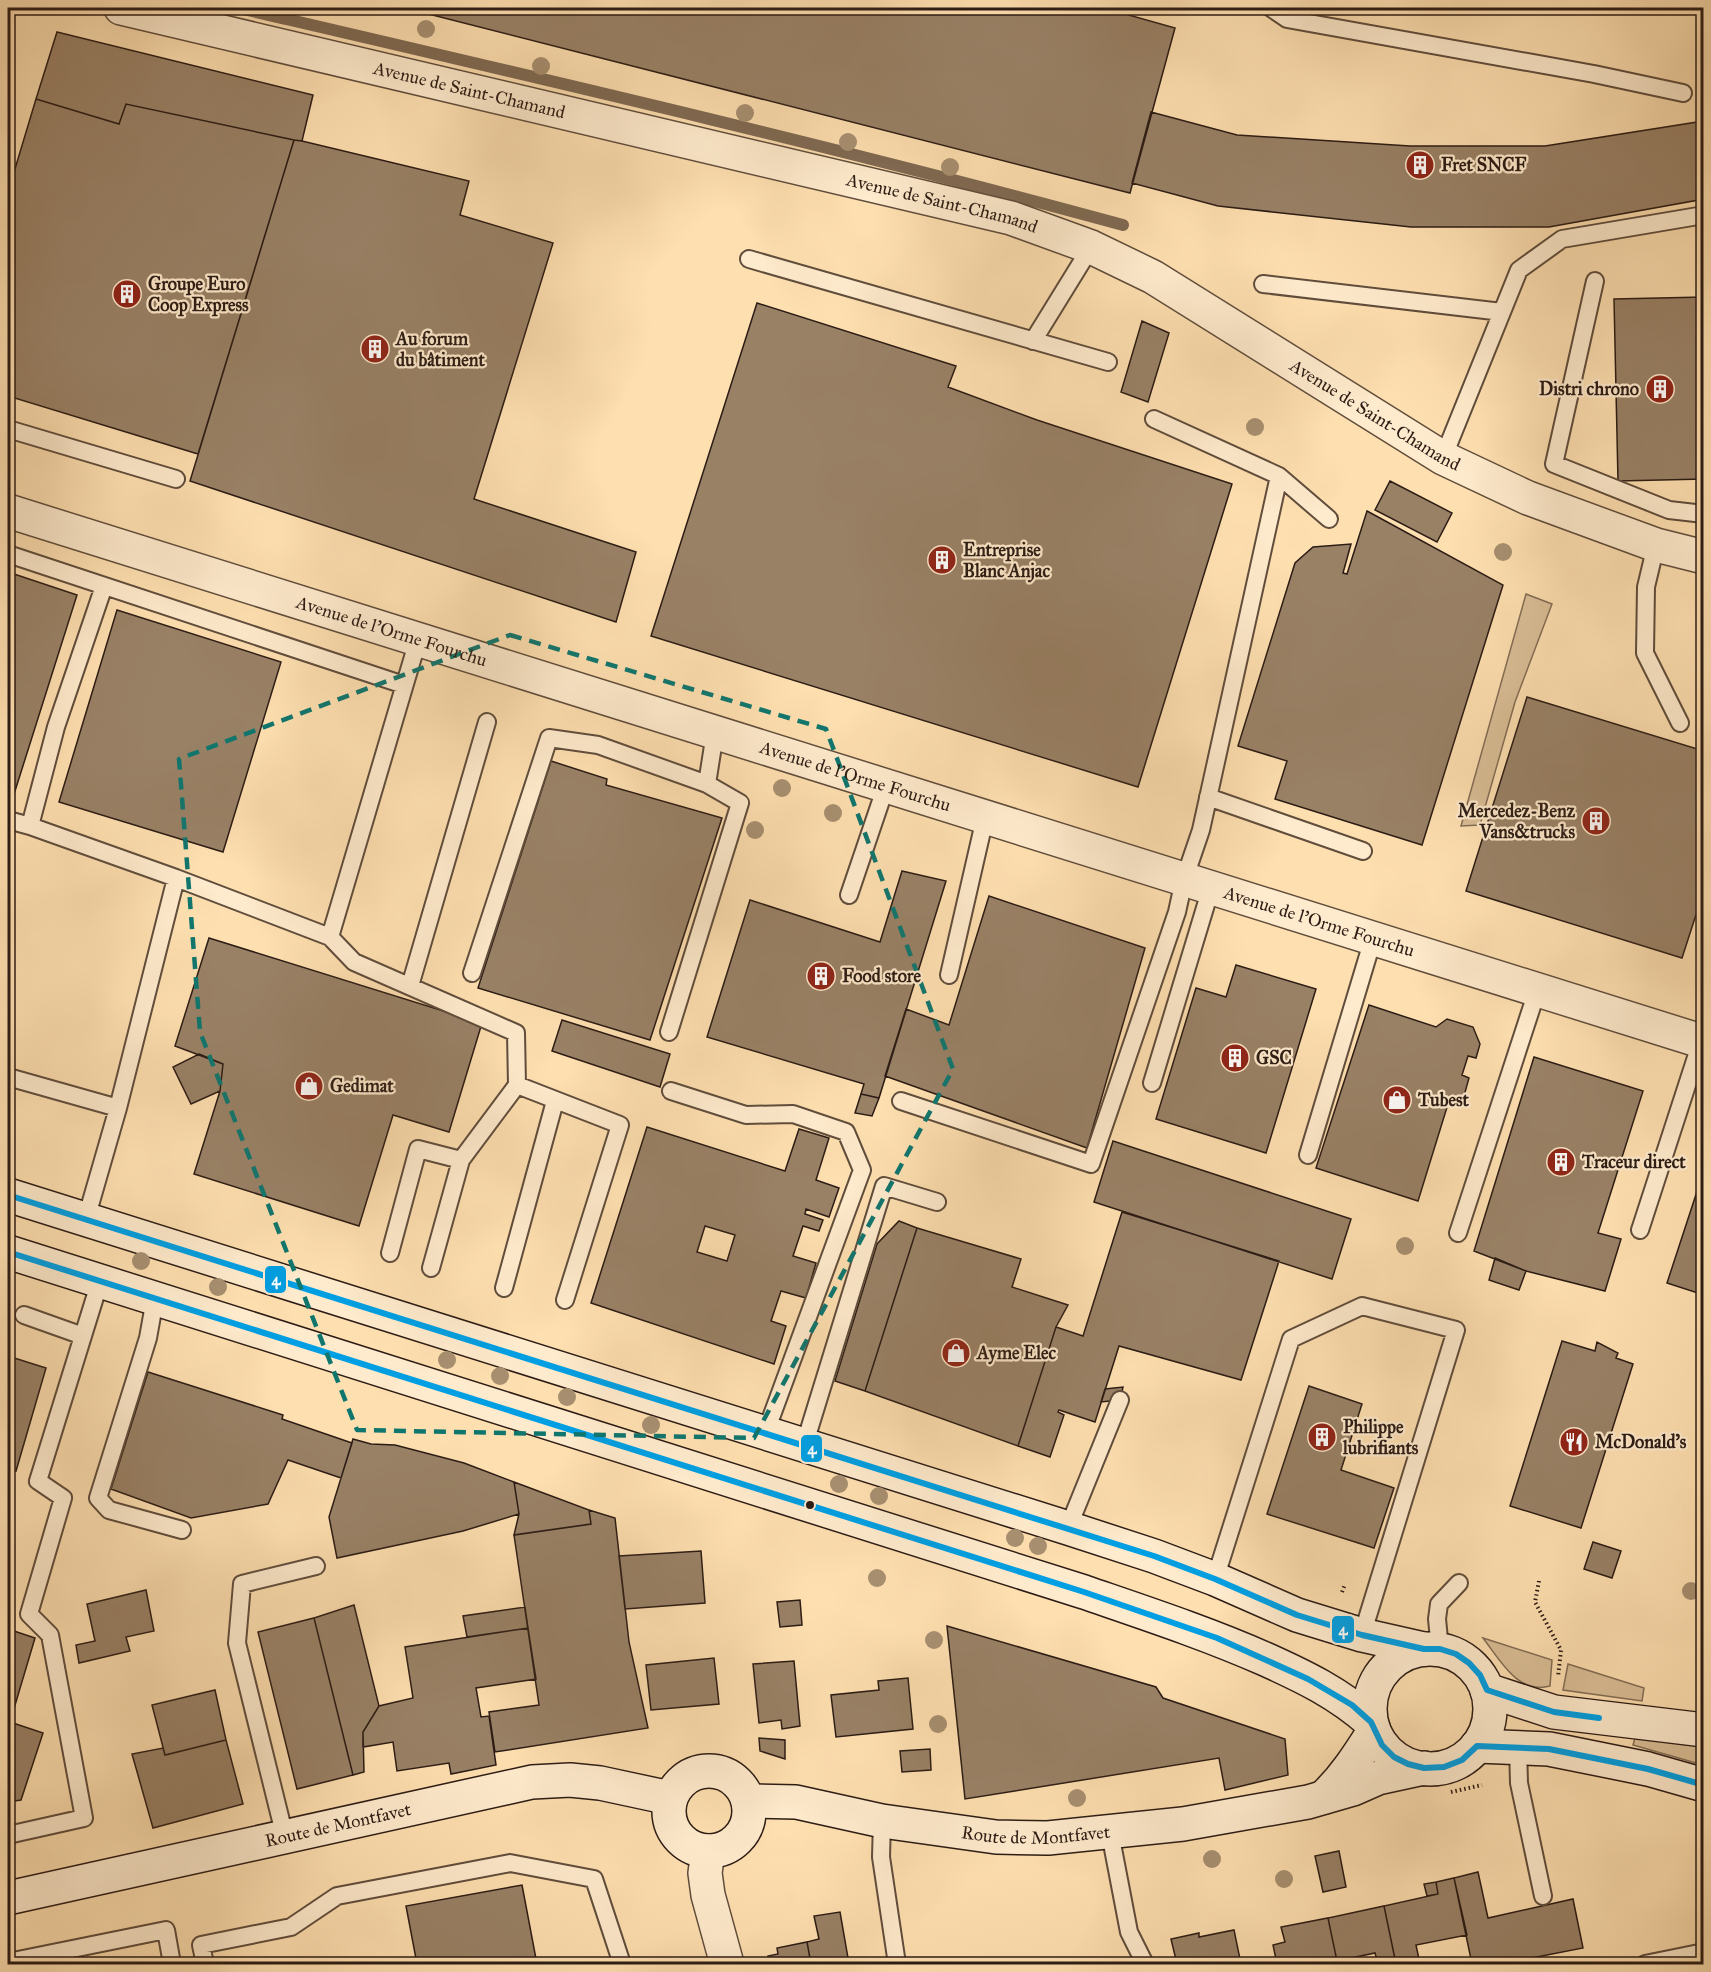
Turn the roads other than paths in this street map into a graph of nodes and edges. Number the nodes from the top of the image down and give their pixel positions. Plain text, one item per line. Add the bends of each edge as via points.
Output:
1 (121, 8) edge
2 (1270, 8) edge
3 (154, 11) edge
4 (1683, 93) dead end
5 (1704, 215) edge
6 (1091, 248) junction
7 (749, 259) dead end
8 (1595, 281) dead end
9 (1263, 284) dead end
10 (1502, 312) junction
11 (1034, 340) junction
12 (1108, 362) dead end
13 (1154, 419) dead end
14 (8, 429) edge
15 (1443, 458) junction
16 (1279, 476) junction
17 (176, 479) dead end
18 (8, 511) edge
19 (1704, 514) edge
20 (1329, 519) dead end
21 (1656, 545) junction
22 (8, 554) edge
23 (1704, 557) edge
24 (104, 586) junction
25 (418, 640) junction
26 (404, 685) junction
27 (487, 722) dead end
28 (1680, 723) dead end
29 (715, 733) junction
30 (707, 784) junction
31 (886, 786) junction
32 (1208, 797) junction
33 (985, 818) junction
34 (8, 820) edge
35 (30, 826) junction
36 (1363, 851) dead end
37 (176, 878) junction
38 (1198, 884) junction
39 (849, 895) dead end
40 (330, 937) junction
41 (1373, 939) junction
42 (472, 973) dead end
43 (949, 975) dead end
44 (410, 986) junction
45 (1538, 991) junction
46 (669, 1032) dead end
47 (1702, 1042) edge
48 (8, 1077) edge
49 (1152, 1083) dead end
50 (517, 1085) junction
51 (671, 1091) dead end
52 (555, 1101) junction
53 (901, 1101) dead end
54 (118, 1108) junction
55 (1308, 1155) dead end
56 (461, 1160) junction
57 (8, 1195) edge
58 (937, 1202) dead end
59 (86, 1220) junction
60 (1640, 1230) dead end
61 (1458, 1233) dead end
62 (8, 1252) edge
63 (390, 1253) dead end
64 (431, 1268) dead end
65 (100, 1281) junction
66 (504, 1288) dead end
67 (155, 1299) junction
68 (565, 1300) dead end
69 (24, 1315) dead end
70 (82, 1336) junction
71 (1120, 1400) dead end
72 (765, 1434) junction
73 (804, 1446) junction
74 (1068, 1528) junction
75 (182, 1530) dead end
76 (316, 1566) dead end
77 (1215, 1579) junction
78 (1459, 1583) dead end
79 (1362, 1635) junction
80 (1432, 1649) junction
81 (1487, 1690) junction
82 (1373, 1726) junction
83 (1704, 1730) edge
84 (1477, 1746) junction
85 (1518, 1747) junction
86 (1424, 1768) junction
87 (1704, 1785) edge
88 (1324, 1797) junction
89 (670, 1798) junction
90 (748, 1801) junction
91 (882, 1821) junction
92 (1110, 1833) junction
93 (8, 1835) edge
94 (285, 1837) junction
95 (708, 1851) junction
96 (1543, 1896) dead end
97 (8, 1898) edge
98 (1704, 1952) edge
99 (8, 1962) edge
100 (172, 1965) edge
101 (205, 1965) edge
102 (622, 1965) edge
103 (727, 1965) edge
104 (897, 1965) edge
105 (1145, 1965) edge
106 (1645, 1965) edge

1 - 3 street, Avenue de Saint-Chamand
2 - 4 lane via 1287,19
3 - 6 street, Avenue de Saint-Chamand via 1011,218
5 - 10 lane via 1562,239 1519,270
6 - 11 lane
6 - 15 street, Avenue de Saint-Chamand via 1153,277
7 - 11 lane
8 - 19 lane via 1554,464 1669,510
9 - 10 lane
10 - 15 lane
11 - 12 lane
13 - 16 lane
14 - 17 lane
15 - 21 street, Avenue de Saint-Chamand via 1528,498
16 - 20 lane
16 - 32 lane
18 - 25 street, Avenue de l'Orme Fourchu
21 - 23 street, Avenue de Saint-Chamand
21 - 28 lane via 1646,586 1645,653
22 - 24 lane
24 - 26 lane
24 - 35 lane via 56,727
25 - 26 lane
25 - 29 street, Avenue de l'Orme Fourchu
26 - 40 lane
27 - 44 lane
29 - 30 lane
29 - 31 street, Avenue de l'Orme Fourchu
30 - 42 lane via 597,745 549,738
30 - 46 lane via 740,803
31 - 33 street, Avenue de l'Orme Fourchu
31 - 39 lane
32 - 36 lane
32 - 38 lane via 1201,830
33 - 38 street, Avenue de l'Orme Fourchu
33 - 43 lane
34 - 35 lane
35 - 37 lane
37 - 40 lane
37 - 54 lane
38 - 41 street, Avenue de l'Orme Fourchu
38 - 49 lane
38 - 53 lane via 1177,912 1090,1164
40 - 44 lane via 354,962
41 - 45 street, Avenue de l'Orme Fourchu
41 - 55 lane
44 - 50 lane via 516,1033
45 - 47 street, Avenue de l'Orme Fourchu
45 - 61 lane
47 - 60 lane
48 - 54 lane
50 - 52 lane
50 - 56 lane
51 - 72 lane via 746,1115 793,1114 846,1132 862,1170
52 - 66 lane
52 - 68 lane via 620,1125
54 - 59 lane
56 - 63 lane via 418,1149
56 - 64 lane
57 - 59 street
58 - 73 lane via 884,1186
59 - 72 street
62 - 65 street
65 - 67 street
65 - 70 lane
67 - 75 lane via 148,1338 98,1498 109,1510
67 - 82 street via 1084,1592 1217,1638 1317,1683 1352,1705
69 - 70 lane
70 - 93 lane via 38,1481 63,1498 28,1614 50,1635 84,1818
71 - 74 lane
72 - 73 street
73 - 74 street
74 - 77 street
76 - 94 lane via 242,1584 237,1643
77 - 79 street via 1297,1615
77 - 79 lane via 1292,1339 1362,1306 1456,1330
78 - 80 lane via 1439,1604
79 - 80 street
80 - 81 street via 1456,1654 1469,1663
80 - 82 street via 1405,1654 1388,1666 1376,1682 1370,1701
81 - 83 street via 1554,1712
81 - 84 street via 1491,1710 1487,1729
82 - 86 street via 1382,1745 1394,1757
82 - 88 street via 1351,1766
84 - 85 street
84 - 86 street via 1462,1760 1444,1767
85 - 87 street via 1549,1749 1648,1769
85 - 96 lane via 1520,1783
86 - 88 street, Route de Montfavet via 1378,1778
88 - 92 street, Route de Montfavet via 1308,1803
89 - 90 street via 686,1778 710,1771 734,1780
89 - 94 street, Route de Montfavet via 600,1783 532,1782
89 - 95 street via 668,1811 675,1834 684,1844
90 - 91 street, Route de Montfavet via 796,1802
90 - 95 street via 749,1814 741,1836 720,1850
91 - 92 street, Route de Montfavet via 996,1837
91 - 104 lane via 881,1857
92 - 105 lane via 1129,1932
94 - 97 street, Route de Montfavet
95 - 103 street via 708,1895
98 - 106 lane
99 - 100 lane via 166,1930
101 - 102 lane via 201,1945 291,1927 337,1896 510,1863 594,1879

